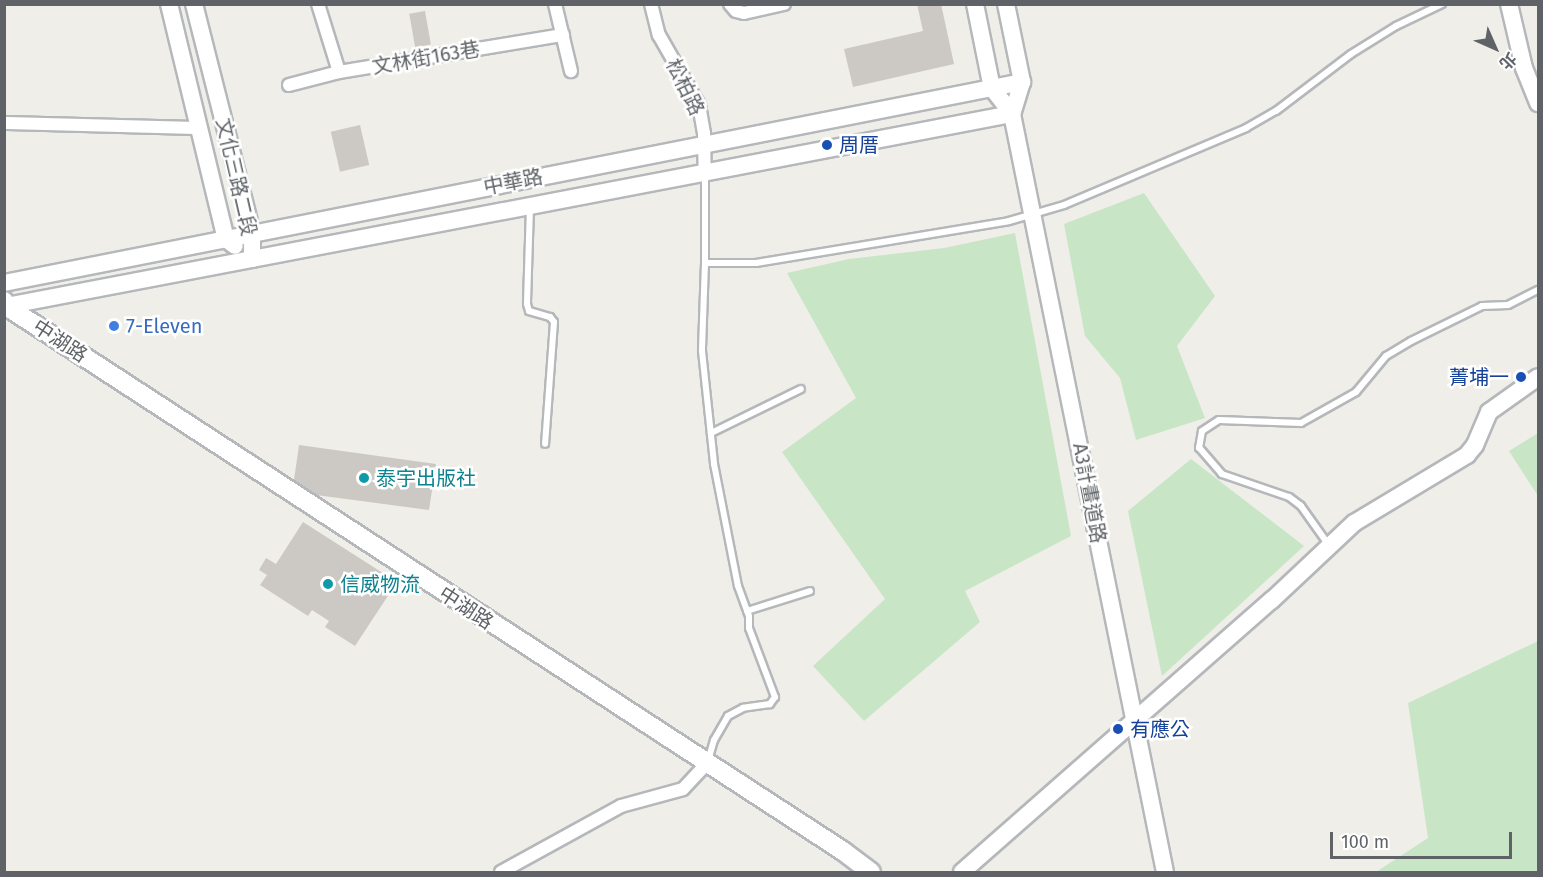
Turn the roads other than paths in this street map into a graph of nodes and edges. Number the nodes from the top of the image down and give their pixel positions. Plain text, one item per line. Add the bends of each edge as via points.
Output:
1 (194, 4) edge
2 (318, 4) edge
3 (555, 4) edge
4 (651, 4) edge
5 (730, 4) edge
6 (784, 4) edge
7 (975, 4) edge
8 (1006, 4) edge
9 (1442, 4) edge
10 (1509, 4) edge
11 (172, 5) edge
12 (563, 35) junction
13 (571, 71) dead end
14 (339, 72) junction
15 (1022, 82) junction
16 (289, 85) dead end
17 (992, 88) junction
18 (1539, 103) edge
19 (1012, 114) junction
20 (4, 123) edge
21 (199, 128) junction
22 (703, 145) junction
23 (705, 172) junction
24 (530, 206) junction
25 (1033, 214) junction
26 (252, 234) junction
27 (226, 239) junction
28 (252, 259) junction
29 (705, 263) junction
30 (4, 282) edge
31 (1539, 291) edge
32 (5, 305) edge
33 (1539, 376) edge
34 (801, 389) dead end
35 (711, 434) junction
36 (544, 444) dead end
37 (1330, 547) junction
38 (810, 591) dead end
39 (747, 611) junction
40 (1135, 721) junction
41 (706, 764) junction
42 (501, 873) edge
43 (871, 873) edge
44 (962, 873) edge
45 (1165, 873) edge

1 - 26 street, 文化三路二段
2 - 14 street
3 - 12 street
4 - 22 street, 松柏路 via 659,35 699,105
5 - 6 street via 744,13
7 - 17 street
8 - 15 street
9 - 25 lane via 1396,26 1246,128 1064,205
10 - 18 street via 1524,68
11 - 21 street, 文化三路二段
12 - 13 street
12 - 14 street, 文林街163巷
14 - 16 street, 文林街163巷
15 - 17 street, 中華路
15 - 19 street
17 - 19 street
17 - 22 street, 中華路
19 - 23 street, 中華路
19 - 25 street, A3計畫道路
20 - 21 street
21 - 27 street, 文化三路二段
22 - 23 street, 松柏路
22 - 26 street, 中華路
23 - 24 street, 中華路
23 - 29 lane
24 - 28 street, 中華路
24 - 36 lane via 527,304 529,311 554,322
25 - 29 lane via 962,230 756,263
25 - 40 street, A3計畫道路
26 - 27 street, 中華路
26 - 28 street, 文化三路二段
27 - 28 street, 文化三路二段
27 - 30 street, 中華路
28 - 32 street, 中華路
29 - 35 lane via 702,351
31 - 37 lane via 1508,305 1482,306 1411,341 1386,356 1356,392 1301,423 1219,420 1202,431 1199,448 1222,474 1289,497 1301,506
32 - 41 main road, 中湖路
33 - 37 street via 1489,412 1467,455 1366,514
34 - 35 lane
35 - 39 lane via 726,528
37 - 40 street
38 - 39 lane
39 - 41 lane via 774,697 770,704 742,708 728,716
40 - 44 street
40 - 45 street, A3計畫道路
41 - 42 street via 682,789 621,806
41 - 43 main road, 中湖路

